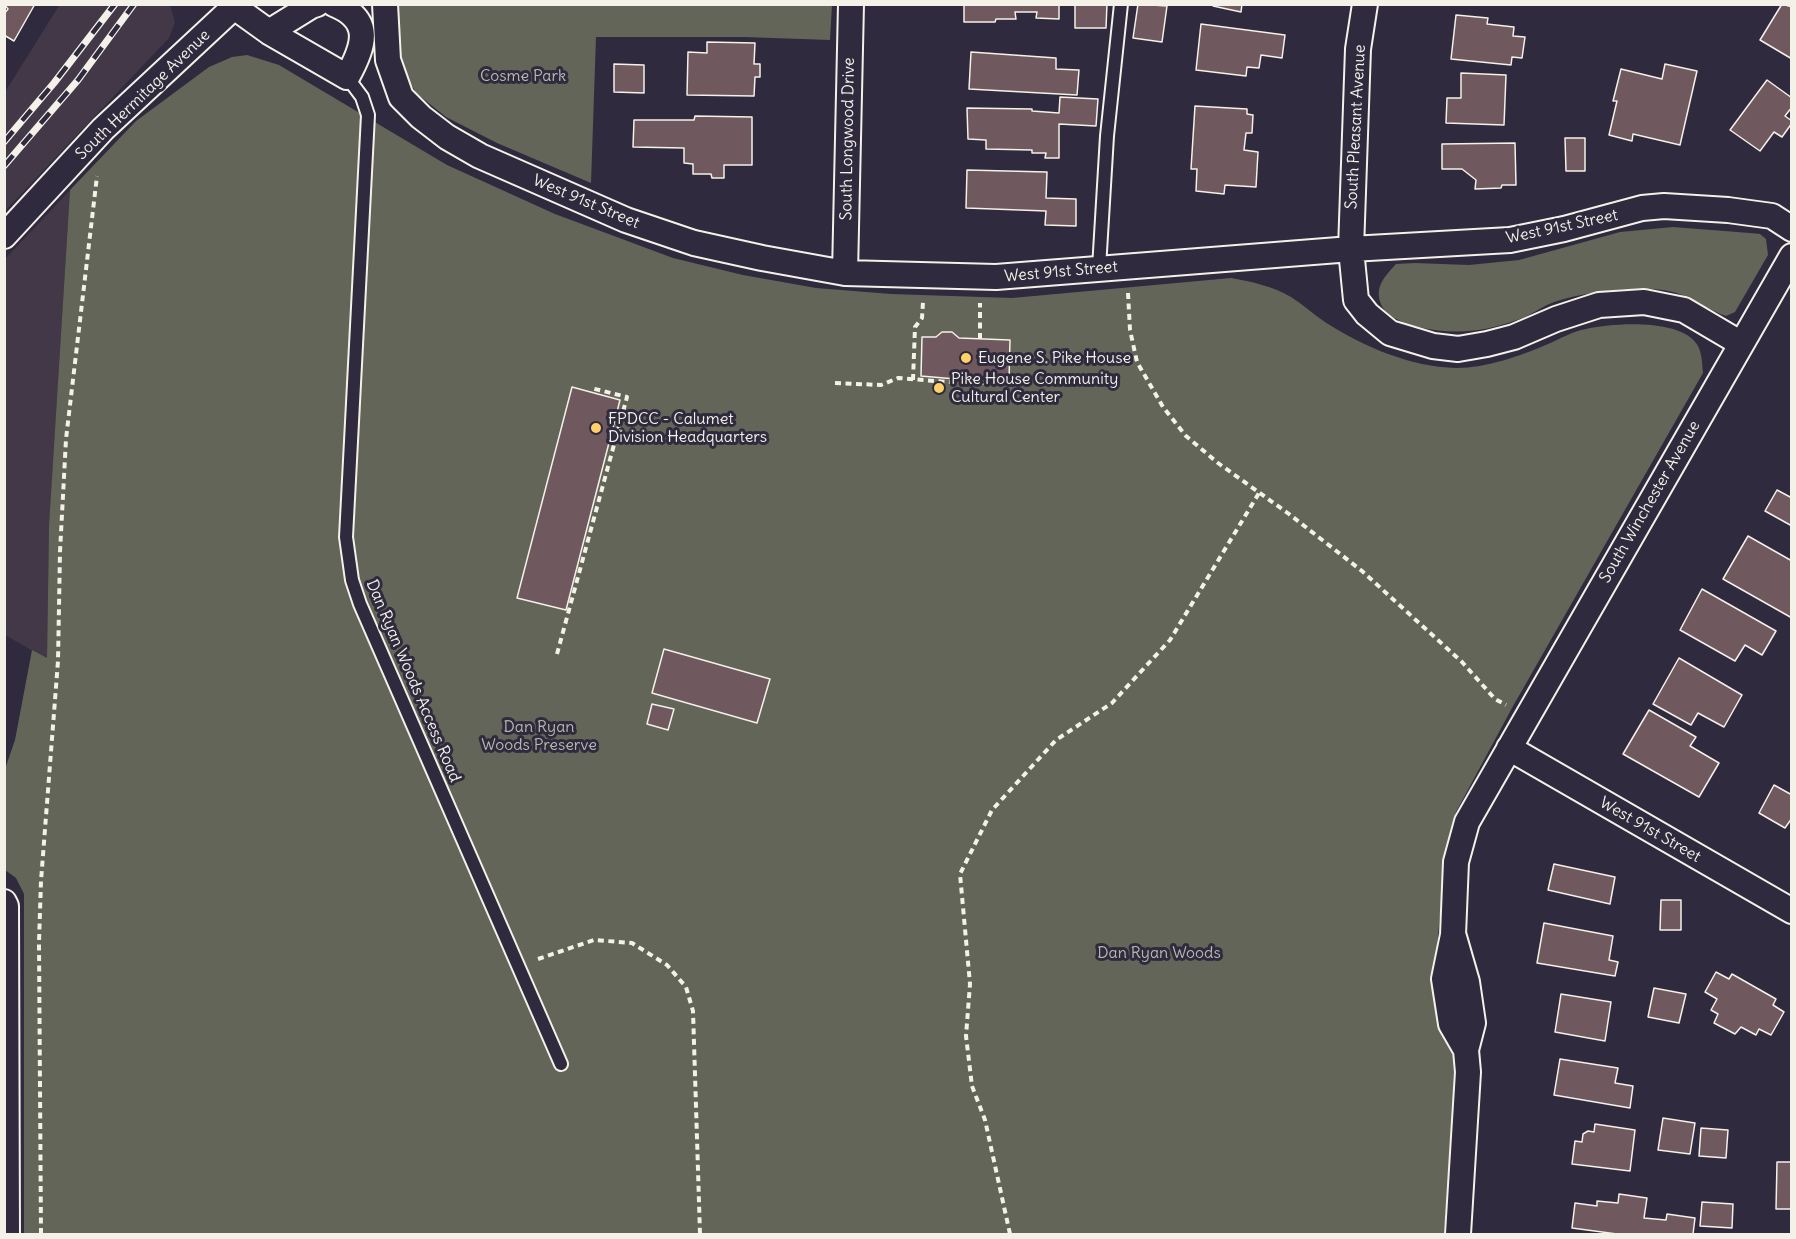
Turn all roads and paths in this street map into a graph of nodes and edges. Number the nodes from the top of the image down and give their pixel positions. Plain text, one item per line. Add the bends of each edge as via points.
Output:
1 (317, 4) edge
2 (334, 4) edge
3 (385, 4) edge
4 (851, 4) edge
5 (1121, 4) edge
6 (1365, 4) edge
7 (232, 6) edge
8 (269, 32) junction
9 (347, 77) junction
10 (97, 173) dead end
11 (1791, 229) edge
12 (4, 236) edge
13 (1350, 249) junction
14 (1791, 256) edge
15 (1099, 268) junction
16 (845, 273) junction
17 (925, 275) junction
18 (981, 277) junction
19 (1128, 301) dead end
20 (980, 339) dead end
21 (1740, 343) junction
22 (914, 380) junction
23 (835, 383) dead end
24 (960, 383) dead end
25 (591, 388) dead end
26 (1259, 493) junction
27 (557, 654) dead end
28 (1512, 708) dead end
29 (1509, 748) junction
30 (4, 902) edge
31 (1791, 911) edge
32 (518, 966) junction
33 (561, 1064) dead end
34 (8, 1234) edge
35 (41, 1234) edge
36 (700, 1234) edge
37 (1010, 1234) edge
38 (1458, 1234) edge

1 - 8 street
2 - 9 street via 348,10 359,22 362,36 360,54
3 - 16 street, West 91st Street via 388,60 401,97 447,137 480,156 626,220 694,243
4 - 16 street, South Longwood Drive
5 - 15 lane
6 - 13 street, South Pleasant Avenue via 1358,50
7 - 8 street
7 - 12 street, South Hermitage Avenue via 103,129
8 - 9 street
9 - 32 lane, Dan Ryan Woods Access Road via 362,97 368,115 346,537 352,580
10 - 35 path via 66,439 58,661 41,881
11 - 13 street, West 91st Street via 1772,216 1664,206 1510,240
13 - 15 street, West 91st Street
13 - 21 street, South Pleasant Avenue via 1356,300 1367,314 1390,333 1433,346 1458,349 1487,344 1599,305 1644,302 1684,310
14 - 21 street, South Winchester Avenue
15 - 18 street, West 91st Street
16 - 17 street, West 91st Street
17 - 18 street, West 91st Street
17 - 22 path via 922,318 915,327
18 - 20 path
19 - 26 path via 1137,362 1163,407 1186,436
21 - 29 street, South Winchester Avenue
22 - 23 path via 898,378 881,385
22 - 24 path
25 - 27 path via 627,397
26 - 28 path via 1362,571 1462,662 1495,699
26 - 37 path via 1170,640 1112,703 1056,740 992,810 960,874 970,984 966,1036 972,1086 985,1120
29 - 31 street, West 91st Street
29 - 38 street via 1467,822 1455,862 1454,935 1473,1023 1466,1050
30 - 34 street
32 - 33 lane, Dan Ryan Woods Access Road
32 - 36 path via 594,940 632,943 668,965 686,987 693,1011

